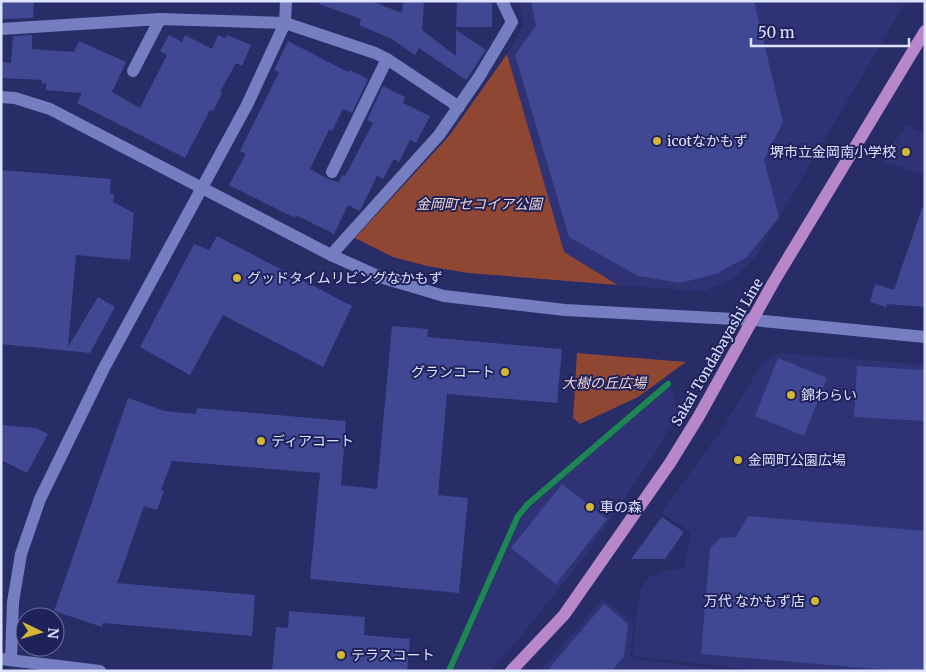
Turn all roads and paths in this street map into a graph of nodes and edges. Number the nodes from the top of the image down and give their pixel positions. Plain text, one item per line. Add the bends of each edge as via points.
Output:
1 (286, 1) edge
2 (502, 1) edge
3 (160, 19) junction
4 (285, 23) junction
5 (1, 29) edge
6 (925, 31) edge
7 (387, 59) junction
8 (133, 71) dead end
9 (1, 97) edge
10 (459, 107) junction
11 (332, 172) dead end
12 (203, 187) junction
13 (331, 255) junction
14 (753, 320) junction
15 (925, 337) edge
16 (6, 660) edge
17 (100, 671) edge
18 (511, 671) edge

1 - 4 street
2 - 10 street via 512,22
3 - 4 street
3 - 5 street
3 - 8 street
4 - 7 street via 375,52
4 - 12 street via 247,105
6 - 14 main road, Sakai Tondabayashi Line
7 - 10 street
7 - 11 street
9 - 12 street via 50,109
10 - 13 street via 439,135
12 - 13 street
12 - 16 street via 104,368 40,499 21,554
13 - 14 street via 380,277 444,296 566,310
14 - 15 street
14 - 18 main road, Sakai Tondabayashi Line via 665,471 564,615
16 - 17 street

